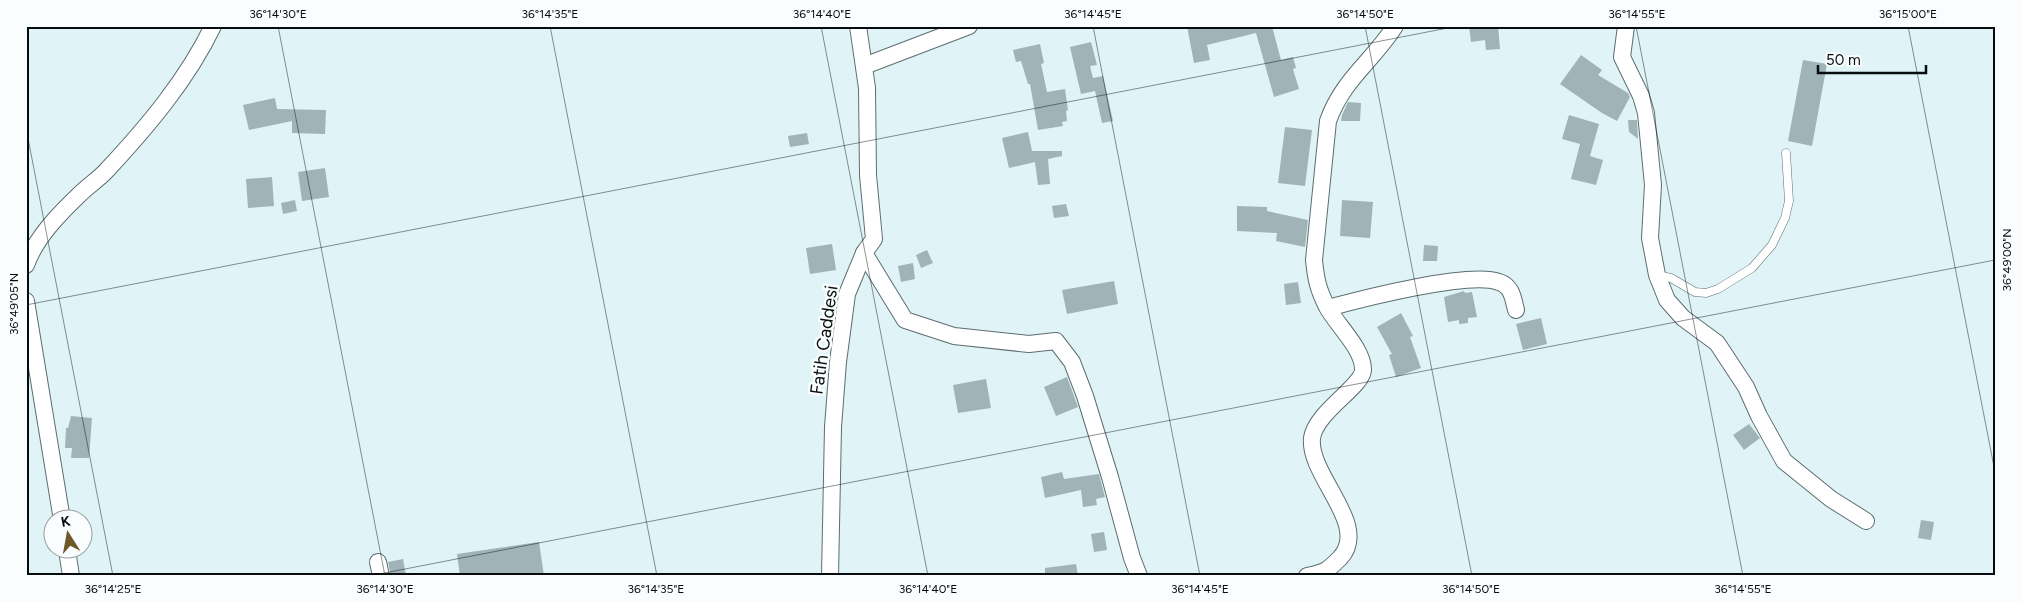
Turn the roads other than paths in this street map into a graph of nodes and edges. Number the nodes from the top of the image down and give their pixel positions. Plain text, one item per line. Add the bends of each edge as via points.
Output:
1 (213, 26) edge
2 (858, 26) edge
3 (969, 26) edge
4 (1395, 26) edge
5 (1626, 26) edge
6 (864, 66) junction
7 (1786, 153) dead end
8 (864, 253) junction
9 (26, 265) edge
10 (1657, 275) junction
11 (26, 302) edge
12 (1328, 308) junction
13 (1516, 310) dead end
14 (60, 510) edge
15 (1866, 521) dead end
16 (69, 560) edge
17 (71, 576) edge
18 (830, 576) edge
19 (1139, 576) edge
20 (1307, 576) edge

1 - 9 street via 182,82 106,172 81,192 48,229 31,252
2 - 6 street, Fatih Caddesi
3 - 6 street
4 - 12 street via 1335,103 1328,121 1314,260 1316,283
5 - 10 street via 1622,57 1646,113 1653,185 1650,238
6 - 8 street, Fatih Caddesi via 874,239
7 - 10 lane via 1789,201 1785,218 1772,245 1752,268 1718,290 1706,293 1695,292 1671,278
8 - 18 street, Fatih Caddesi via 847,294 838,362 833,427
8 - 19 street via 905,320 954,336 1029,344 1056,341 1072,362 1085,396
10 - 15 street via 1672,306 1717,343 1746,387 1784,461 1831,499
11 - 14 street
12 - 13 street via 1419,287 1472,280 1498,282 1507,287
12 - 20 street via 1357,352 1364,371 1318,423 1312,439 1316,457 1348,526 1348,541 1344,554 1326,572
16 - 17 street

